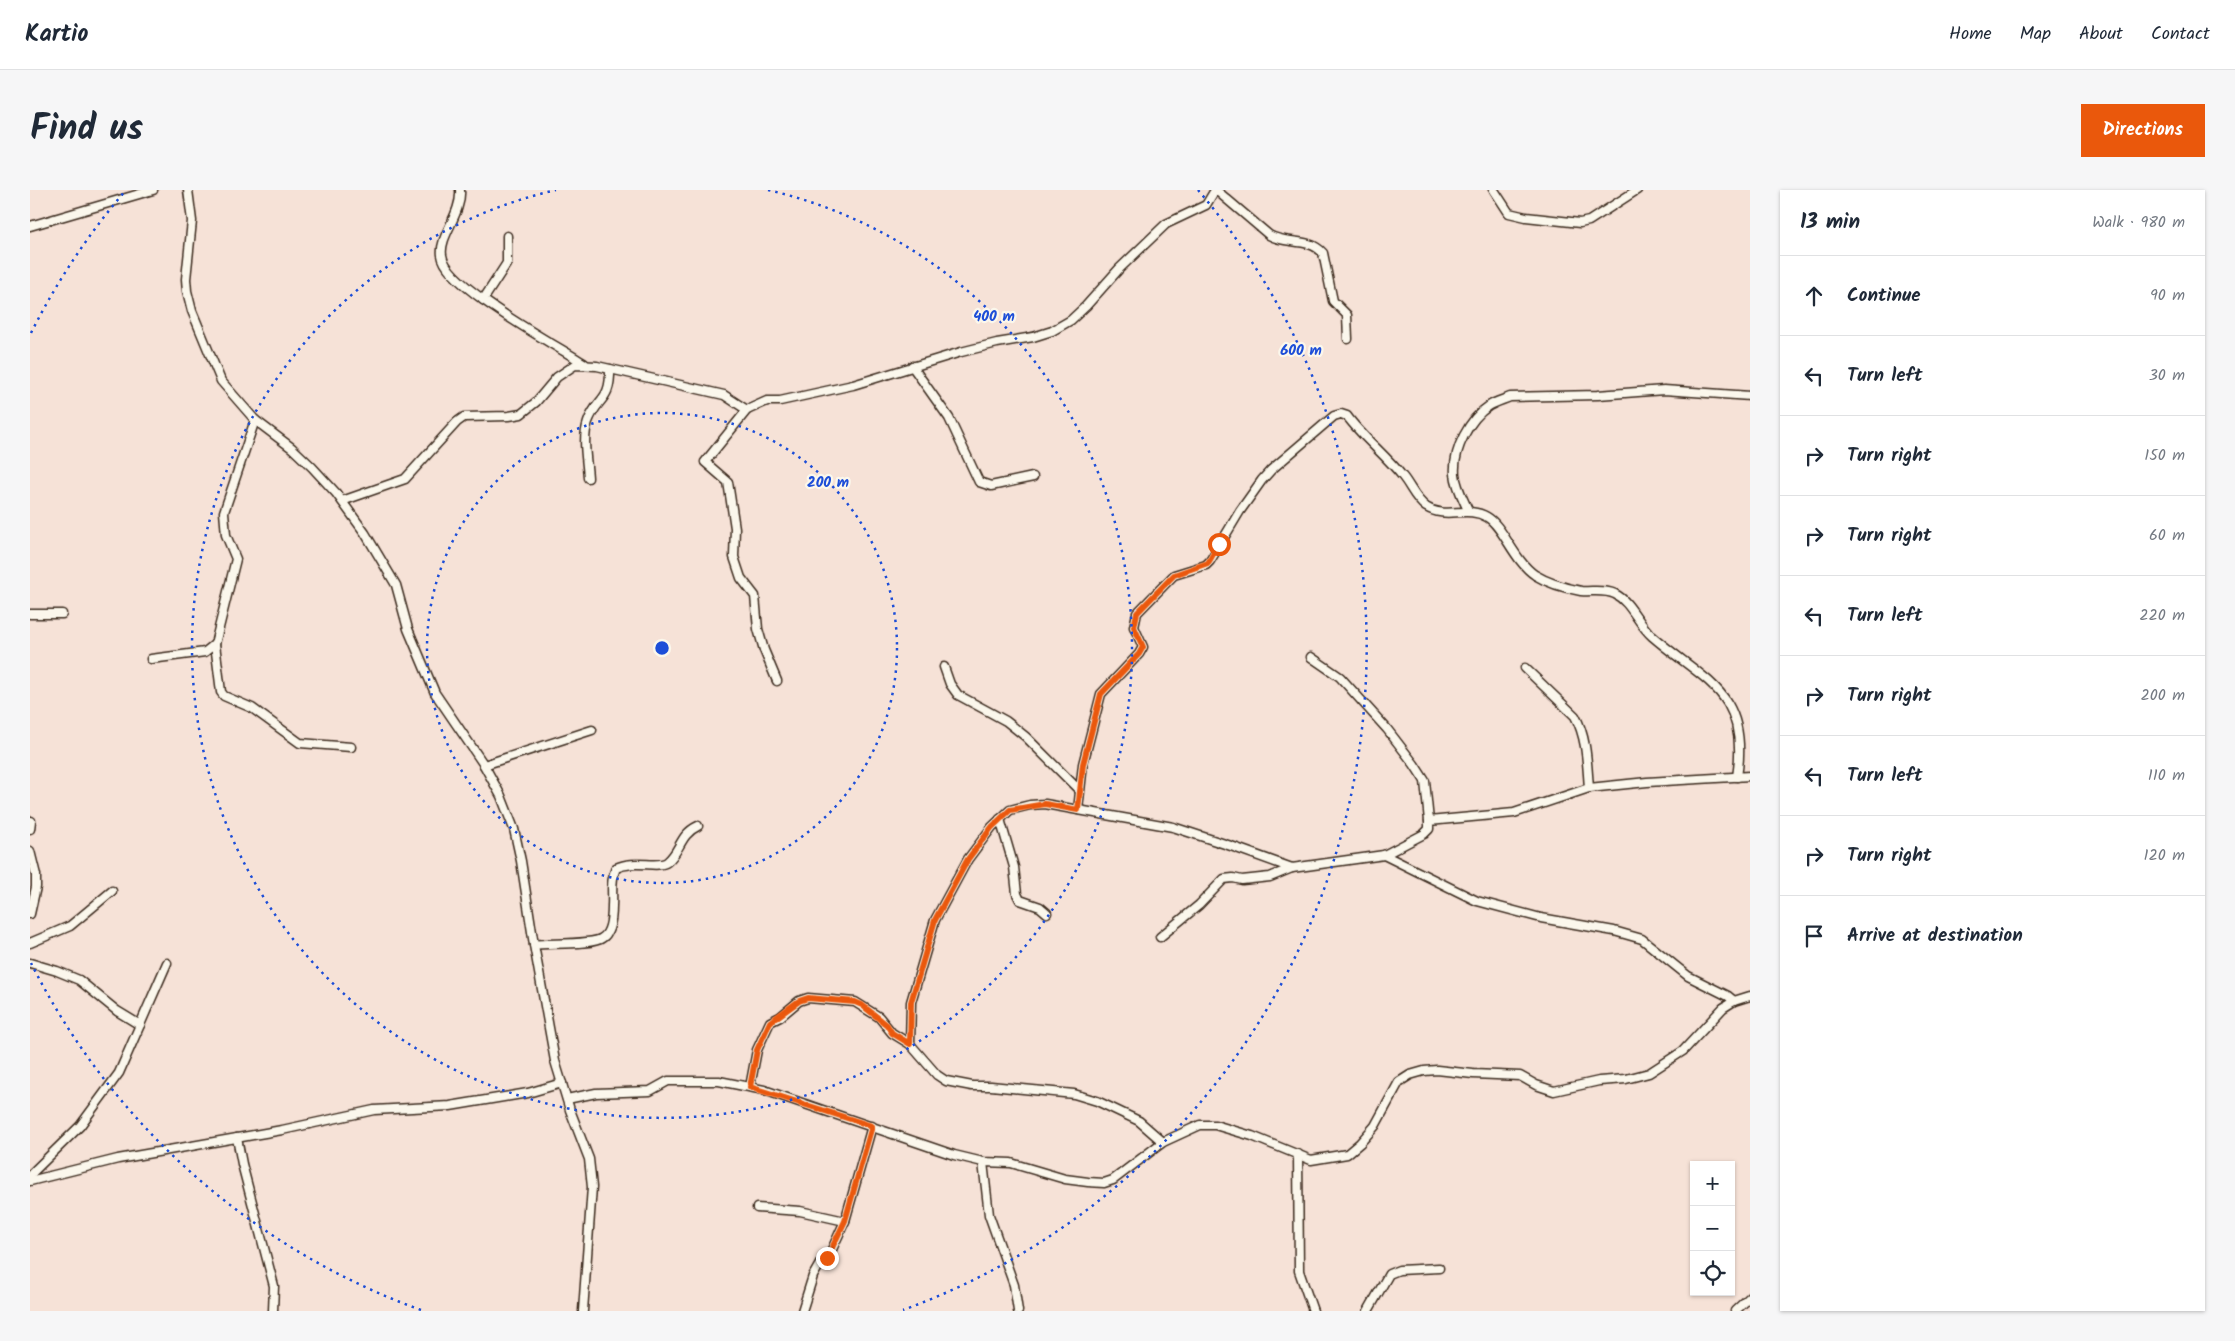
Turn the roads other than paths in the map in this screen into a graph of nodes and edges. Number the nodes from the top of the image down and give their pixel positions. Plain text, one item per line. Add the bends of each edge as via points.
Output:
1 (153, 190) edge
2 (188, 190) edge
3 (460, 190) edge
4 (1216, 190) edge
5 (1494, 190) edge
6 (1637, 190) edge
7 (30, 226) edge
8 (507, 236) dead end
9 (483, 300) junction
10 (1348, 339) dead end
11 (585, 364) junction
12 (912, 366) junction
13 (610, 369) junction
14 (1750, 396) edge
15 (748, 410) junction
16 (255, 420) junction
17 (1033, 477) dead end
18 (588, 478) dead end
19 (342, 501) junction
20 (1468, 510) junction
21 (30, 614) edge
22 (62, 614) dead end
23 (215, 644) junction
24 (1311, 657) dead end
25 (151, 659) dead end
26 (944, 667) dead end
27 (1525, 668) dead end
28 (777, 681) dead end
29 (592, 730) dead end
30 (351, 747) dead end
31 (484, 765) junction
32 (1750, 776) edge
33 (1737, 777) junction
34 (1589, 788) junction
35 (1079, 790) junction
36 (1078, 810) junction
37 (1000, 819) junction
38 (1429, 821) junction
39 (698, 826) dead end
40 (30, 852) edge
41 (1384, 855) junction
42 (1292, 868) junction
43 (112, 891) dead end
44 (1046, 913) dead end
45 (30, 914) edge
46 (1160, 937) dead end
47 (30, 944) edge
48 (534, 945) junction
49 (30, 963) edge
50 (167, 963) dead end
51 (1750, 996) edge
52 (1734, 1001) junction
53 (140, 1025) junction
54 (910, 1044) junction
55 (562, 1083) junction
56 (750, 1087) junction
57 (567, 1099) junction
58 (872, 1126) junction
59 (237, 1138) junction
60 (1163, 1142) junction
61 (1298, 1154) junction
62 (983, 1162) junction
63 (30, 1174) edge
64 (30, 1182) edge
65 (757, 1208) dead end
66 (845, 1221) junction
67 (1439, 1268) dead end
68 (1750, 1297) edge
69 (273, 1311) edge
70 (584, 1311) edge
71 (802, 1311) edge
72 (1018, 1311) edge
73 (1314, 1311) edge
74 (1368, 1311) edge
75 (1735, 1311) edge

1 - 7 street
2 - 16 street via 192,221 186,279 192,311 220,381
3 - 9 street via 458,209 441,254 444,265 456,280
4 - 10 street via 1276,239 1318,248 1323,254 1333,301 1347,315
4 - 12 street via 1206,205 1160,229 1070,320 1052,331
5 - 6 street via 1509,214 1580,223 1600,216
8 - 9 street via 507,263
9 - 11 street
11 - 13 street
11 - 19 street via 575,364 563,372 521,414 464,417 405,479
12 - 15 street via 853,385 767,401
12 - 17 street via 949,418 979,482 991,486
13 - 15 street via 724,395
13 - 18 street via 608,392 587,424
14 - 20 street via 1664,390 1510,397 1499,401 1488,406 1476,418 1457,455 1455,474
15 - 28 street via 705,462 728,482 735,528 734,557 741,578 755,596 758,629
16 - 19 street via 312,466
16 - 23 street via 224,512 226,535 236,559
19 - 31 street via 396,585 408,629 435,693
20 - 33 street via 1490,518 1521,562 1534,574 1552,584 1614,594 1624,601 1651,635 1722,690 1740,717 1741,762
20 - 35 street via 1436,513 1425,506 1347,416 1334,416 1262,480 1206,565 1174,575 1137,613 1134,627 1143,647 1101,694
21 - 22 street
23 - 25 street via 204,652
23 - 30 street via 224,696 252,708 300,743
24 - 38 street via 1340,677 1414,764 1425,781
26 - 35 street via 958,695 1006,721
27 - 34 street via 1575,716 1586,750
29 - 31 street
31 - 48 street via 514,829
32 - 33 street
33 - 34 street
34 - 38 street via 1508,814
35 - 36 street
36 - 37 street via 1045,804 1030,805 1010,810
36 - 42 street via 1173,828
37 - 44 street via 1014,867 1017,894 1020,900 1040,907
37 - 54 street via 968,859 935,920 911,1002
38 - 41 street via 1429,829 1424,834
39 - 48 street via 683,837 666,862 660,865 631,862 616,868 612,917 602,939 586,943
40 - 45 street via 36,875
41 - 42 street
41 - 52 street via 1477,901 1642,939 1688,976
42 - 46 street via 1270,877 1224,879
43 - 47 street via 70,926
48 - 55 street
49 - 53 street via 79,980
50 - 53 street
51 - 52 street
52 - 61 street via 1708,1022 1683,1051 1649,1073 1554,1091 1520,1076 1424,1071 1399,1082 1375,1126 1347,1154 1311,1160
53 - 63 street via 118,1073 98,1103 64,1143
54 - 56 street via 892,1033 862,1005 808,998 770,1022 757,1050
54 - 60 street via 946,1081 1074,1094 1139,1121
55 - 57 street
55 - 59 street via 480,1102 374,1110
56 - 57 street via 720,1081 668,1081 650,1091
56 - 58 street
57 - 70 street via 589,1159 592,1186
58 - 62 street
58 - 66 street
59 - 64 street via 118,1159
59 - 69 street via 274,1286
60 - 61 street via 1200,1125 1214,1126 1252,1136
60 - 62 street via 1113,1180 1104,1183 1065,1179 1011,1163
61 - 73 street via 1299,1271
62 - 72 street via 990,1215 1014,1285
65 - 66 street via 800,1211
66 - 71 street via 829,1256 812,1276
67 - 74 street via 1399,1270 1389,1274
68 - 75 street

